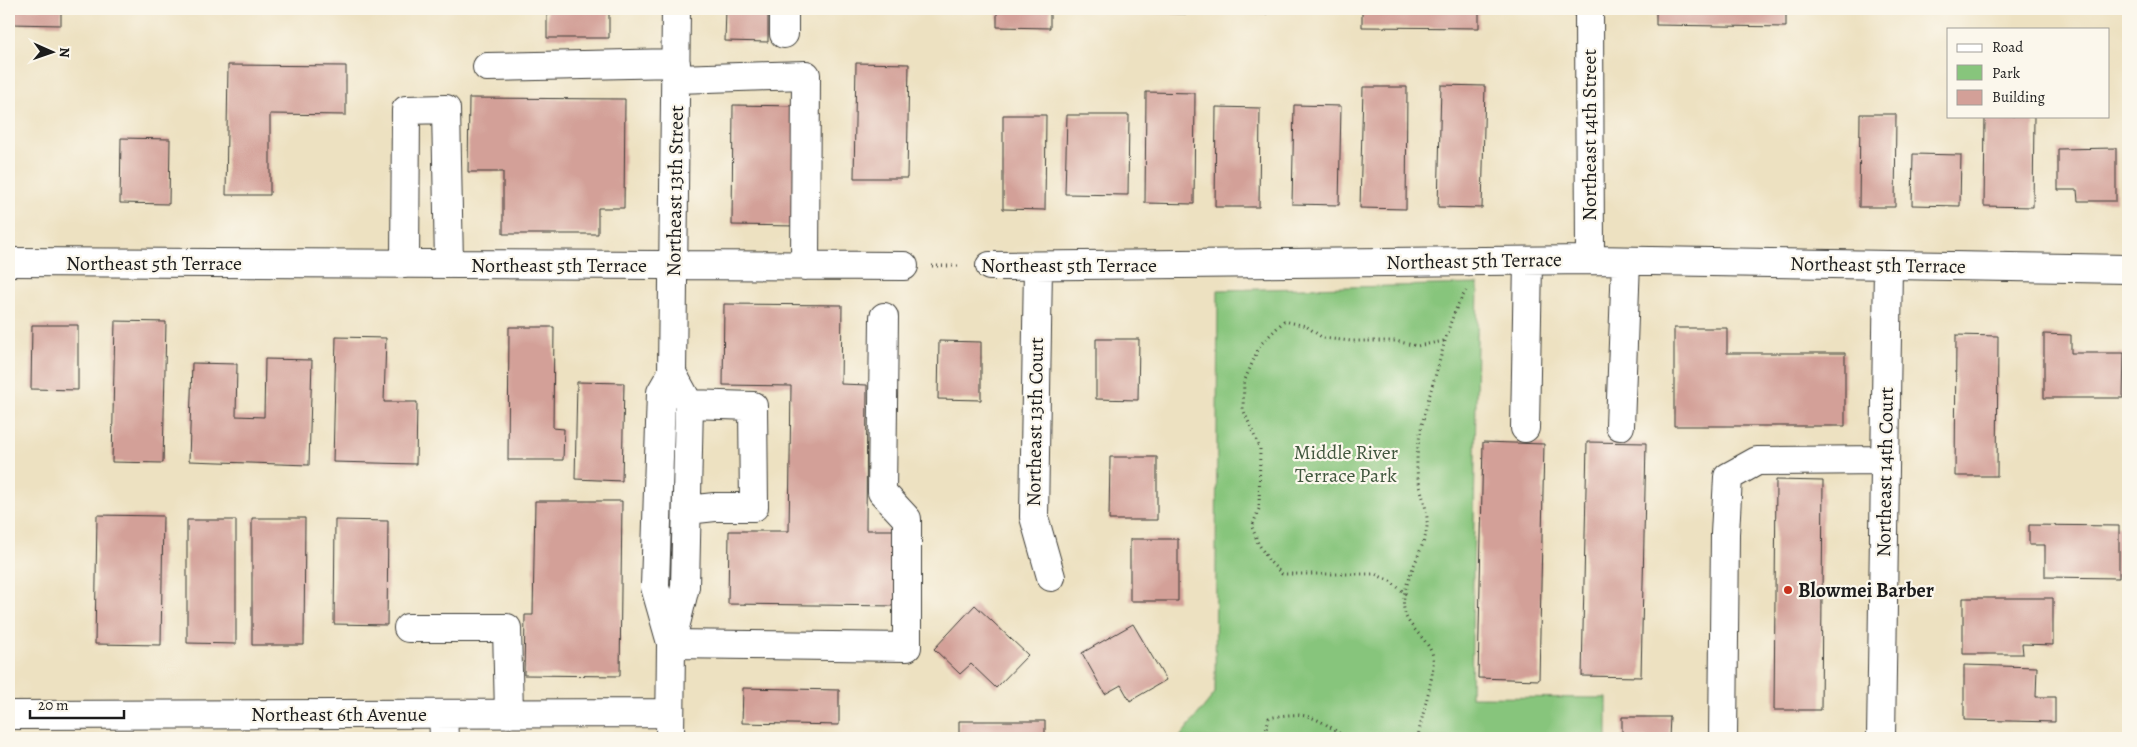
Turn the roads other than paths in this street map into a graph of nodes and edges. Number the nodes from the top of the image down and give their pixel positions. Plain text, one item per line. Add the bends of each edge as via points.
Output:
1 (676, 9) edge
2 (1589, 9) edge
3 (487, 66) dead end
4 (676, 71) junction
5 (1590, 260) junction
6 (1528, 261) junction
7 (1626, 261) junction
8 (9, 262) edge
9 (405, 264) junction
10 (449, 264) junction
11 (673, 266) junction
12 (805, 266) junction
13 (904, 266) road end
14 (990, 266) road end
15 (1038, 266) junction
16 (1888, 266) junction
17 (2128, 269) edge
18 (884, 317) dead end
19 (672, 373) junction
20 (689, 404) junction
21 (1620, 426) dead end
22 (1525, 428) dead end
23 (1885, 460) junction
24 (687, 510) junction
25 (1051, 577) dead end
26 (408, 628) dead end
27 (671, 644) junction
28 (509, 714) junction
29 (9, 715) edge
30 (444, 726) edge
31 (670, 726) edge
32 (1723, 738) edge
33 (1882, 738) edge

1 - 4 street, Northeast 13th Street
2 - 5 street, Northeast 14th Street
3 - 4 street
4 - 11 street, Northeast 13th Street
4 - 12 street via 806,75
5 - 6 street, Northeast 5th Terrace
5 - 7 street, Northeast 5th Terrace
6 - 15 street, Northeast 5th Terrace
6 - 22 street
7 - 16 street, Northeast 5th Terrace
7 - 21 street
8 - 9 street, Northeast 5th Terrace
9 - 10 street, Northeast 5th Terrace
9 - 10 street via 406,110 446,109
10 - 11 street, Northeast 5th Terrace
11 - 12 street, Northeast 5th Terrace
11 - 19 street, Northeast 13th Street
12 - 13 street, Northeast 5th Terrace
14 - 15 street, Northeast 5th Terrace
15 - 25 street, Northeast 13th Court via 1034,517
16 - 17 street, Northeast 5th Terrace
16 - 23 street, Northeast 14th Court
18 - 27 street via 882,492 907,519 907,647
19 - 20 street, Northeast 13th Street
19 - 27 street, Northeast 13th Street via 660,392 655,587
20 - 24 street, Northeast 13th Street
20 - 24 street via 753,406 754,507
23 - 32 street via 1757,462 1728,477
23 - 33 street, Northeast 14th Court
24 - 27 street, Northeast 13th Street via 685,587
26 - 28 street via 507,628
27 - 31 street, Northeast 13th Street
28 - 30 street, Northeast 6th Avenue
28 - 31 street, Northeast 6th Avenue
29 - 30 street, Northeast 6th Avenue

